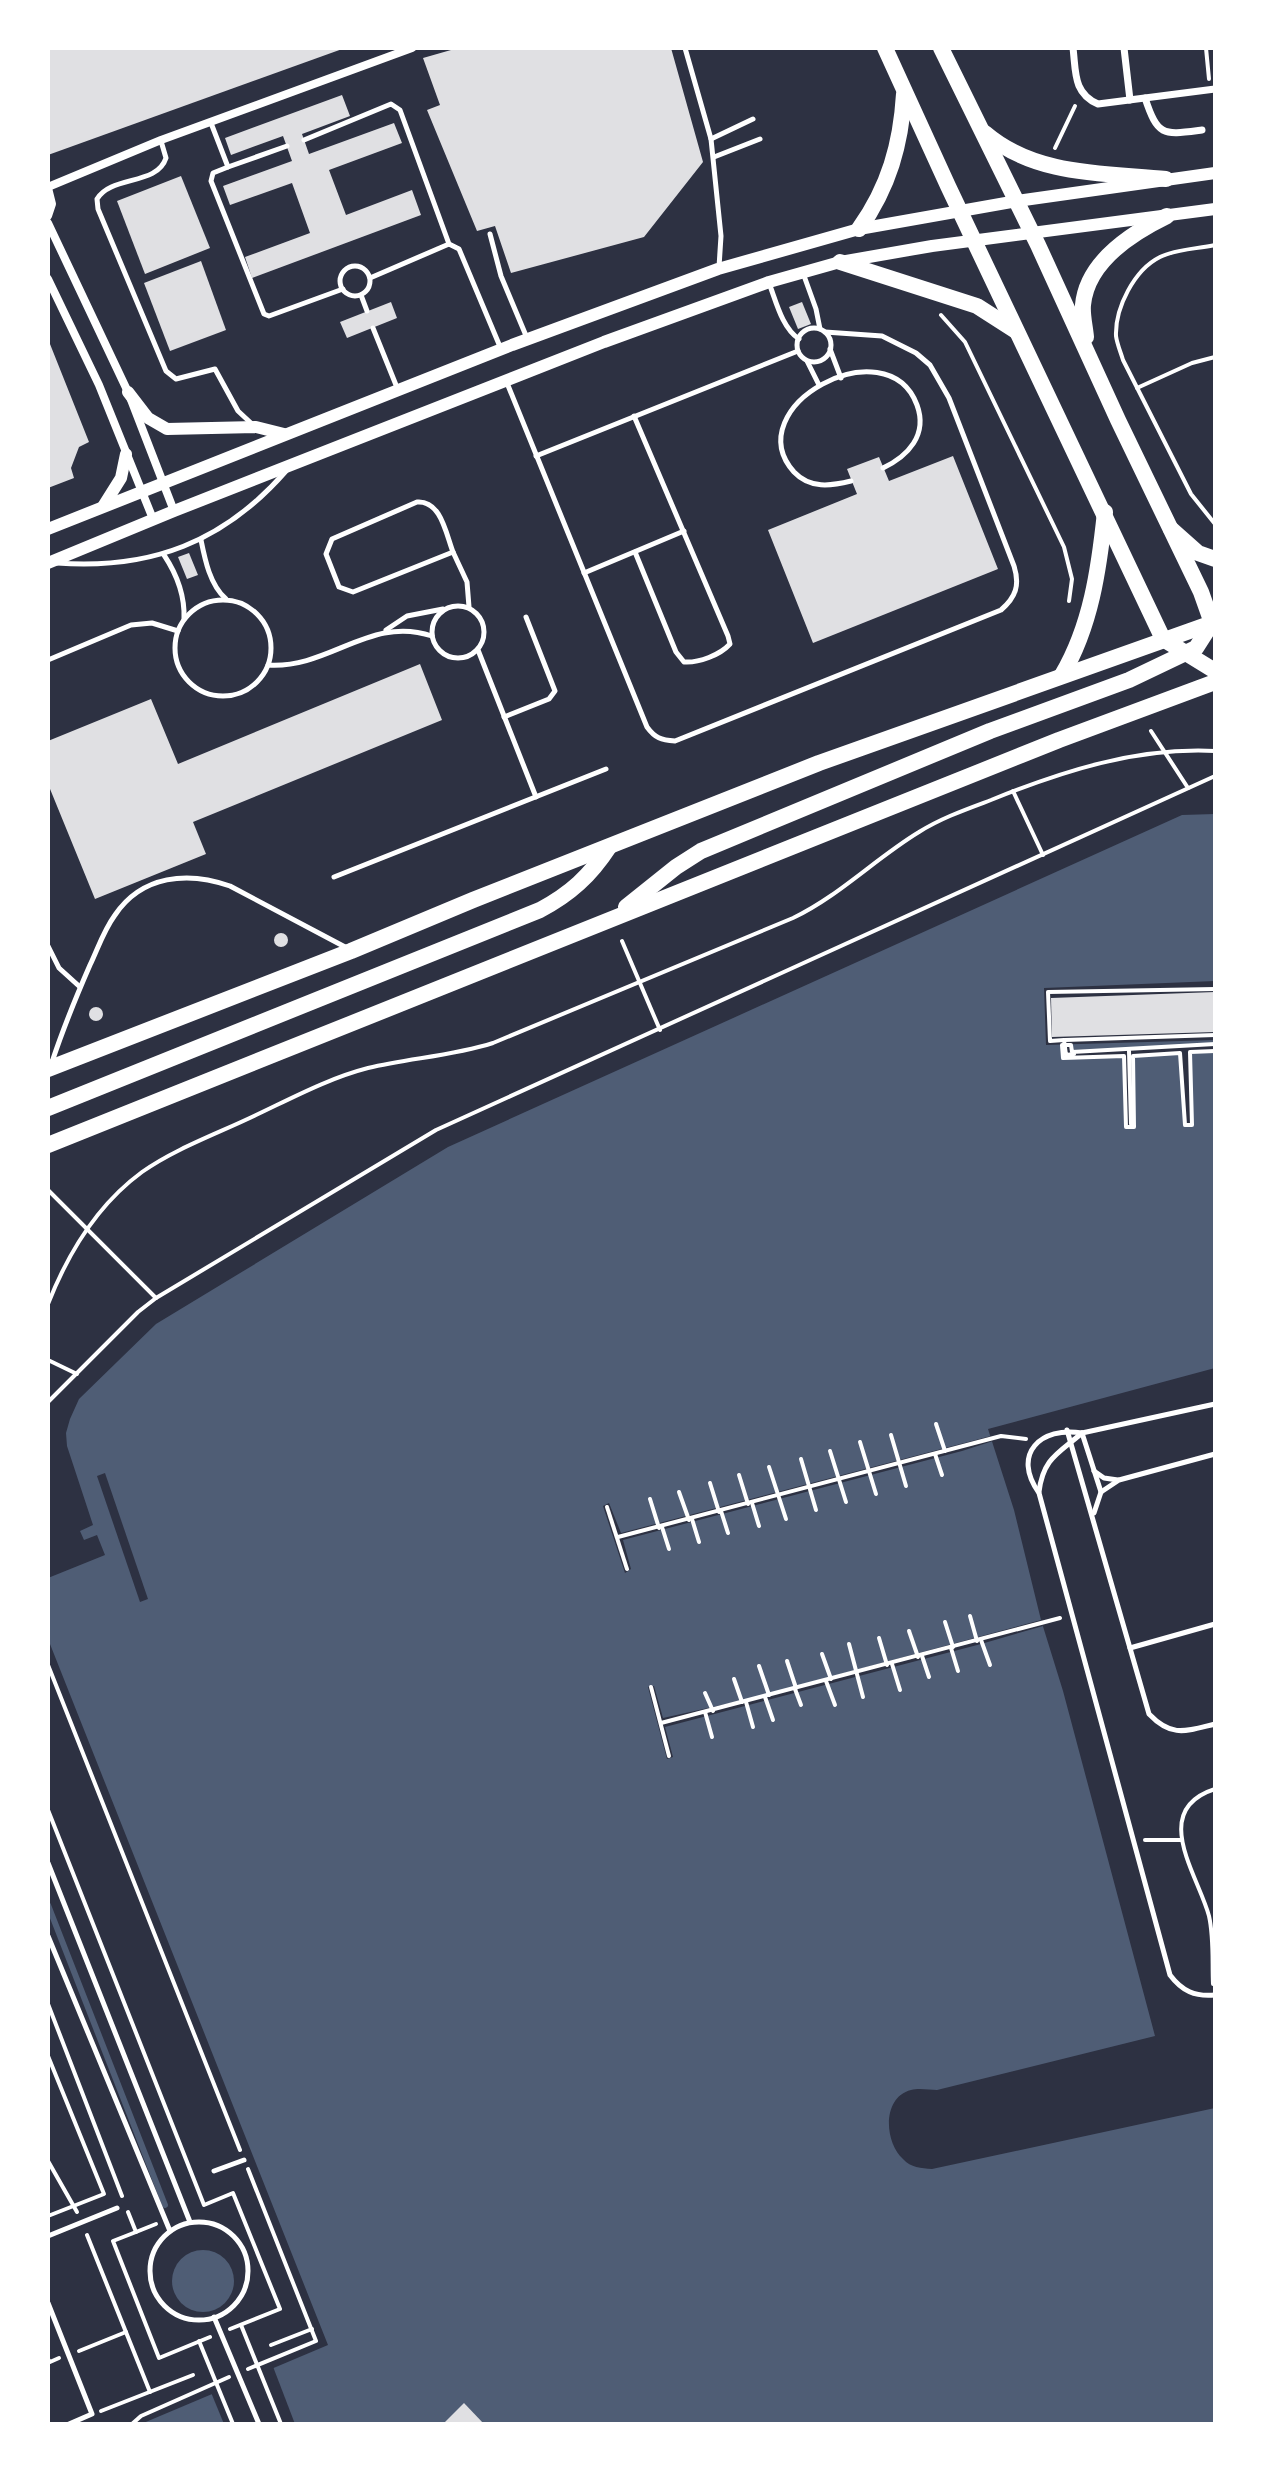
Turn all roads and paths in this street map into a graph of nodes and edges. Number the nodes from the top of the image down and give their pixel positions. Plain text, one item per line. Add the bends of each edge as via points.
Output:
1 (412, 48) edge
2 (685, 48) edge
3 (885, 48) edge
4 (941, 48) edge
5 (1073, 48) edge
6 (1124, 48) edge
7 (1206, 48) edge
8 (904, 88) junction
9 (1213, 89) edge
10 (1082, 93) junction
11 (1145, 98) junction
12 (1130, 100) junction
13 (753, 119) dead end
14 (211, 123) junction
15 (978, 127) junction
16 (1202, 130) dead end
17 (711, 139) junction
18 (760, 139) dead end
19 (161, 140) junction
20 (304, 140) dead end
21 (287, 146) dead end
22 (714, 157) junction
23 (1047, 166) junction
24 (228, 167) junction
25 (1215, 173) edge
26 (1166, 179) junction
27 (48, 188) edge
28 (1017, 201) junction
29 (1215, 209) edge
30 (961, 211) junction
31 (48, 216) edge
32 (1167, 216) junction
33 (48, 223) edge
34 (859, 229) junction
35 (1032, 232) junction
36 (490, 234) dead end
37 (974, 240) junction
38 (449, 244) junction
39 (1215, 245) edge
40 (840, 262) junction
41 (718, 269) junction
42 (803, 272) junction
43 (370, 278) junction
44 (48, 279) edge
45 (769, 282) junction
46 (343, 289) junction
47 (361, 295) junction
48 (367, 311) dead end
49 (373, 328) dead end
50 (822, 331) junction
51 (1016, 331) junction
52 (528, 339) junction
53 (799, 339) junction
54 (830, 349) junction
55 (501, 350) junction
56 (798, 351) junction
57 (1215, 357) edge
58 (1090, 358) junction
59 (806, 360) junction
60 (841, 378) junction
61 (507, 382) junction
62 (819, 385) junction
63 (1137, 388) junction
64 (398, 391) junction
65 (128, 392) junction
66 (634, 416) junction
67 (256, 427) junction
68 (284, 434) junction
69 (126, 454) junction
70 (536, 456) junction
71 (291, 465) junction
72 (883, 468) dead end
73 (851, 481) dead end
74 (163, 483) junction
75 (143, 491) junction
76 (101, 507) junction
77 (174, 511) junction
78 (1105, 512) junction
79 (153, 519) junction
80 (1215, 524) edge
81 (48, 529) edge
82 (1171, 529) junction
83 (684, 531) junction
84 (201, 540) junction
85 (453, 552) junction
86 (635, 552) junction
87 (164, 555) junction
88 (1215, 559) edge
89 (48, 563) edge
90 (584, 573) junction
91 (227, 600) junction
92 (469, 607) junction
93 (446, 608) junction
94 (526, 617) dead end
95 (184, 620) junction
96 (1214, 623) edge
97 (178, 631) junction
98 (385, 631) junction
99 (432, 636) junction
100 (1163, 639) junction
101 (478, 650) junction
102 (1187, 654) junction
103 (48, 660) edge
104 (268, 665) junction
105 (1215, 671) edge
106 (1062, 675) junction
107 (1215, 682) edge
108 (504, 717) junction
109 (1151, 731) dead end
110 (1215, 751) edge
111 (1165, 753) junction
112 (606, 769) dead end
113 (1215, 776) edge
114 (1188, 788) junction
115 (1013, 791) junction
116 (536, 797) junction
117 (609, 847) junction
118 (1043, 855) junction
119 (334, 877) dead end
120 (613, 917) junction
121 (622, 941) dead end
122 (48, 946) edge
123 (351, 951) junction
124 (639, 982) junction
125 (80, 987) junction
126 (1215, 989) edge
127 (660, 1030) junction
128 (1215, 1035) edge
129 (1064, 1040) junction
130 (1215, 1047) edge
131 (1129, 1051) junction
132 (49, 1068) edge
133 (48, 1108) edge
134 (1131, 1124) dead end
135 (48, 1145) edge
136 (48, 1190) edge
137 (87, 1229) junction
138 (156, 1298) junction
139 (48, 1304) edge
140 (48, 1360) edge
141 (77, 1374) junction
142 (48, 1402) edge
143 (1215, 1404) edge
144 (936, 1424) dead end
145 (1067, 1430) junction
146 (1082, 1433) junction
147 (891, 1435) dead end
148 (1039, 1440) junction
149 (860, 1442) dead end
150 (1071, 1443) junction
151 (830, 1451) dead end
152 (945, 1451) junction
153 (935, 1454) junction
154 (1215, 1454) edge
155 (801, 1459) dead end
156 (899, 1463) junction
157 (769, 1467) dead end
158 (1094, 1471) junction
159 (869, 1472) junction
160 (739, 1475) dead end
161 (942, 1475) dead end
162 (839, 1480) junction
163 (1119, 1480) junction
164 (710, 1483) dead end
165 (906, 1486) dead end
166 (808, 1488) junction
167 (679, 1492) dead end
168 (1101, 1492) junction
169 (1039, 1493) junction
170 (876, 1494) dead end
171 (778, 1496) junction
172 (650, 1499) dead end
173 (846, 1502) dead end
174 (750, 1503) junction
175 (607, 1507) dead end
176 (816, 1510) dead end
177 (720, 1512) junction
178 (1093, 1516) junction
179 (690, 1519) junction
180 (786, 1519) dead end
181 (759, 1526) dead end
182 (660, 1527) junction
183 (728, 1533) dead end
184 (618, 1537) junction
185 (699, 1542) dead end
186 (669, 1549) dead end
187 (627, 1569) dead end
188 (1074, 1614) junction
189 (970, 1616) dead end
190 (945, 1622) dead end
191 (1215, 1624) edge
192 (909, 1631) dead end
193 (879, 1638) dead end
194 (979, 1640) junction
195 (849, 1644) dead end
196 (952, 1648) junction
197 (1130, 1648) junction
198 (822, 1654) dead end
199 (920, 1657) junction
200 (787, 1661) dead end
201 (48, 1665) edge
202 (889, 1665) junction
203 (990, 1665) dead end
204 (759, 1666) dead end
205 (958, 1671) dead end
206 (855, 1673) junction
207 (929, 1677) dead end
208 (734, 1679) dead end
209 (829, 1680) junction
210 (651, 1687) dead end
211 (795, 1688) junction
212 (900, 1690) dead end
213 (705, 1693) dead end
214 (767, 1696) junction
215 (863, 1697) dead end
216 (744, 1702) junction
217 (801, 1705) dead end
218 (835, 1705) dead end
219 (713, 1711) junction
220 (705, 1712) junction
221 (773, 1720) dead end
222 (661, 1723) junction
223 (1215, 1724) edge
224 (753, 1727) dead end
225 (712, 1737) dead end
226 (669, 1756) dead end
227 (1215, 1789) edge
228 (48, 1810) edge
229 (1182, 1840) junction
230 (1134, 1841) junction
231 (48, 1863) edge
232 (48, 1936) edge
233 (1214, 1936) edge
234 (1214, 1996) edge
235 (48, 2004) edge
236 (48, 2056) edge
237 (240, 2148) dead end
238 (244, 2160) joint
239 (48, 2161) edge
240 (214, 2171) dead end
241 (74, 2206) junction
242 (117, 2208) dead end
243 (48, 2216) edge
244 (190, 2222) junction
245 (82, 2223) junction
246 (170, 2231) junction
247 (48, 2236) edge
248 (48, 2303) edge
249 (214, 2317) junction
250 (241, 2325) junction
251 (126, 2332) junction
252 (221, 2333) junction
253 (199, 2341) junction
254 (271, 2345) dead end
255 (69, 2355) junction
256 (193, 2375) dead end
257 (150, 2392) junction
258 (92, 2414) junction
259 (69, 2424) edge
260 (233, 2424) edge
261 (259, 2424) edge
262 (281, 2424) edge

1 - 14 street
2 - 17 lane
3 - 8 main road
4 - 15 main road
5 - 10 street
6 - 12 street
7 - 9 path
8 - 30 main road
8 - 34 main road via 897,152 876,205
9 - 11 street
10 - 12 street via 1098,104
10 - 23 path
11 - 12 street
11 - 16 street via 1162,132
13 - 17 lane
14 - 19 street
14 - 24 lane
15 - 23 main road via 1002,147
15 - 28 main road
17 - 22 lane
18 - 22 lane
19 - 27 street
19 - 67 lane via 166,158 160,169 103,191 98,209 166,371 176,379 215,369 238,411
20 - 38 lane via 391,104 400,110
21 - 24 lane
22 - 41 lane via 721,236
23 - 26 main road
24 - 46 lane via 213,173 211,181 264,314
25 - 26 street
26 - 28 street
27 - 31 street
28 - 30 street
28 - 35 main road
29 - 32 street
30 - 34 street
30 - 37 main road
32 - 35 street
32 - 58 main road via 1121,243 1096,270 1083,304
33 - 65 street
34 - 41 street
35 - 37 street
35 - 58 main road
36 - 52 lane
37 - 40 street
37 - 51 main road
38 - 43 lane
38 - 55 lane via 459,249
39 - 63 path via 1162,255 1129,290 1116,338
40 - 42 street
40 - 51 main road via 967,302
41 - 52 street
42 - 45 street
42 - 50 lane
43 - 46 lane via 362,268 349,267 341,277
43 - 47 lane
44 - 69 street
45 - 53 lane via 784,320
45 - 61 street
46 - 47 lane
47 - 48 lane
49 - 64 lane
50 - 53 lane via 807,330
50 - 54 lane
50 - 90 lane via 863,333 899,343 941,381 1018,578 1011,602 675,741 662,740 647,727
51 - 78 main road
52 - 55 street
53 - 56 lane
54 - 59 lane via 818,361
54 - 60 lane
55 - 64 street
56 - 59 lane
56 - 66 lane
57 - 63 path
58 - 82 main road
59 - 62 lane
60 - 62 lane
60 - 72 lane via 874,372 910,389 920,415 918,437 905,455
61 - 70 lane
61 - 71 street
62 - 73 lane via 785,422 784,456 795,472 816,485
63 - 80 path via 1191,494
64 - 68 street
65 - 67 street via 148,418 167,429
65 - 74 street
66 - 70 lane
66 - 83 lane
67 - 68 street
68 - 74 street
69 - 75 street
69 - 76 street via 116,489
70 - 90 lane
71 - 77 street
71 - 84 lane via 235,520
74 - 75 street
74 - 77 street
75 - 76 street
75 - 79 street
76 - 81 street
77 - 79 street
78 - 100 main road
78 - 106 main road via 1089,609
79 - 89 street
82 - 88 main road via 1198,553
82 - 96 main road
83 - 86 lane
83 - 86 lane via 730,644 695,663 684,662 676,652
84 - 87 lane
84 - 91 lane via 215,585
85 - 85 lane via 353,592 339,587 326,554 336,535 422,502 435,508
85 - 92 lane via 467,582
86 - 90 lane
87 - 89 lane via 126,563
87 - 95 lane via 176,576
91 - 95 lane via 211,601
91 - 104 lane via 241,603 264,622 270,636
92 - 93 lane
92 - 101 lane via 484,626
93 - 98 lane via 407,616
93 - 99 lane via 434,620
94 - 108 lane via 555,691 549,699
95 - 97 lane
96 - 100 main road
96 - 102 main road
97 - 103 lane via 152,623 131,625
97 - 104 lane via 176,658 199,690 239,693
98 - 99 lane
98 - 104 lane via 300,664
99 - 101 lane via 451,657
100 - 102 main road
100 - 106 main road
101 - 108 lane
102 - 105 main road
102 - 120 main road via 701,851
106 - 117 main road
107 - 120 main road
108 - 116 lane
109 - 111 path
110 - 111 path
111 - 114 path
111 - 115 path via 1085,765
112 - 116 lane
113 - 114 path
114 - 118 path
115 - 118 path
115 - 124 path via 917,833 805,913
116 - 119 lane
117 - 123 main road
117 - 133 main road via 580,884 540,910
118 - 127 path
120 - 135 main road
121 - 124 path
122 - 125 lane via 59,968
123 - 125 lane via 230,886 188,876 138,892 115,914
123 - 132 main road
124 - 127 path
124 - 137 path via 493,1043 368,1069 296,1096 144,1171
125 - 132 lane
126 - 129 path via 1048,992 1050,1041
127 - 138 path via 436,1130
128 - 129 path
129 - 131 path via 1066,1055
130 - 130 path via 1072,1052 1071,1045 1062,1045 1063,1058 1124,1056 1126,1127 1134,1127 1133,1056 1180,1053 1185,1125 1192,1125 1190,1052
130 - 131 path
131 - 134 path
136 - 137 path
137 - 138 path
137 - 139 path
138 - 141 path
140 - 141 path
141 - 142 path
143 - 146 lane
144 - 152 path
145 - 146 lane
145 - 148 lane
145 - 150 lane
146 - 150 lane
146 - 158 lane
147 - 156 path
148 - 152 path via 1001,1436
148 - 169 lane via 1028,1467
149 - 159 path
150 - 169 lane via 1047,1463
150 - 178 lane
151 - 162 path
152 - 153 path
153 - 156 path
153 - 161 path
154 - 163 lane
155 - 166 path
156 - 159 path
156 - 165 path
157 - 171 path
158 - 163 lane
158 - 168 lane
159 - 162 path
159 - 170 path
160 - 174 path
162 - 166 path
162 - 173 path
163 - 168 lane
164 - 177 path
166 - 171 path
166 - 176 path
167 - 179 path
168 - 178 lane
169 - 188 lane
171 - 174 path
171 - 180 path
172 - 182 path
174 - 177 path
174 - 181 path
175 - 184 path
177 - 179 path
177 - 183 path
178 - 197 lane
179 - 182 path
179 - 185 path
182 - 184 path
182 - 186 path
184 - 187 path
188 - 194 path
188 - 230 lane
189 - 194 path
190 - 196 path
191 - 197 lane
192 - 199 path
193 - 202 path
194 - 196 path
194 - 203 path
195 - 206 path
196 - 199 path
196 - 205 path
197 - 223 lane via 1149,1714 1161,1726 1176,1732
198 - 209 path
199 - 202 path
199 - 207 path
200 - 211 path
201 - 237 path
202 - 206 path
202 - 212 path
204 - 214 path
206 - 209 path
206 - 215 path
208 - 216 path
209 - 211 path
209 - 218 path
210 - 222 path
211 - 214 path
211 - 217 path
213 - 219 path
214 - 216 path
214 - 221 path
216 - 219 path
216 - 224 path
219 - 220 path
220 - 222 path
220 - 225 path
222 - 226 path
227 - 229 path via 1200,1794 1186,1809
228 - 250 path via 204,2205 233,2193 280,2309
229 - 230 path
229 - 233 path
230 - 234 lane via 1170,1975 1189,1993
231 - 244 lane
232 - 246 lane
233 - 234 path
235 - 253 path via 136,2232 113,2241 159,2358
236 - 241 path via 104,2194
238 - 240 lane
238 - 254 path via 312,2329
239 - 241 path
241 - 243 path
241 - 245 path
242 - 245 lane
244 - 246 lane
244 - 249 lane via 226,2229 247,2261 244,2290
245 - 247 lane
245 - 251 path
246 - 249 lane via 151,2257 153,2290 174,2313 201,2320
248 - 255 lane
249 - 252 lane
250 - 252 path
250 - 262 path
251 - 255 path
251 - 257 path
252 - 253 path
252 - 261 lane
253 - 260 path
255 - 258 lane
256 - 257 path
257 - 258 path
258 - 259 lane

